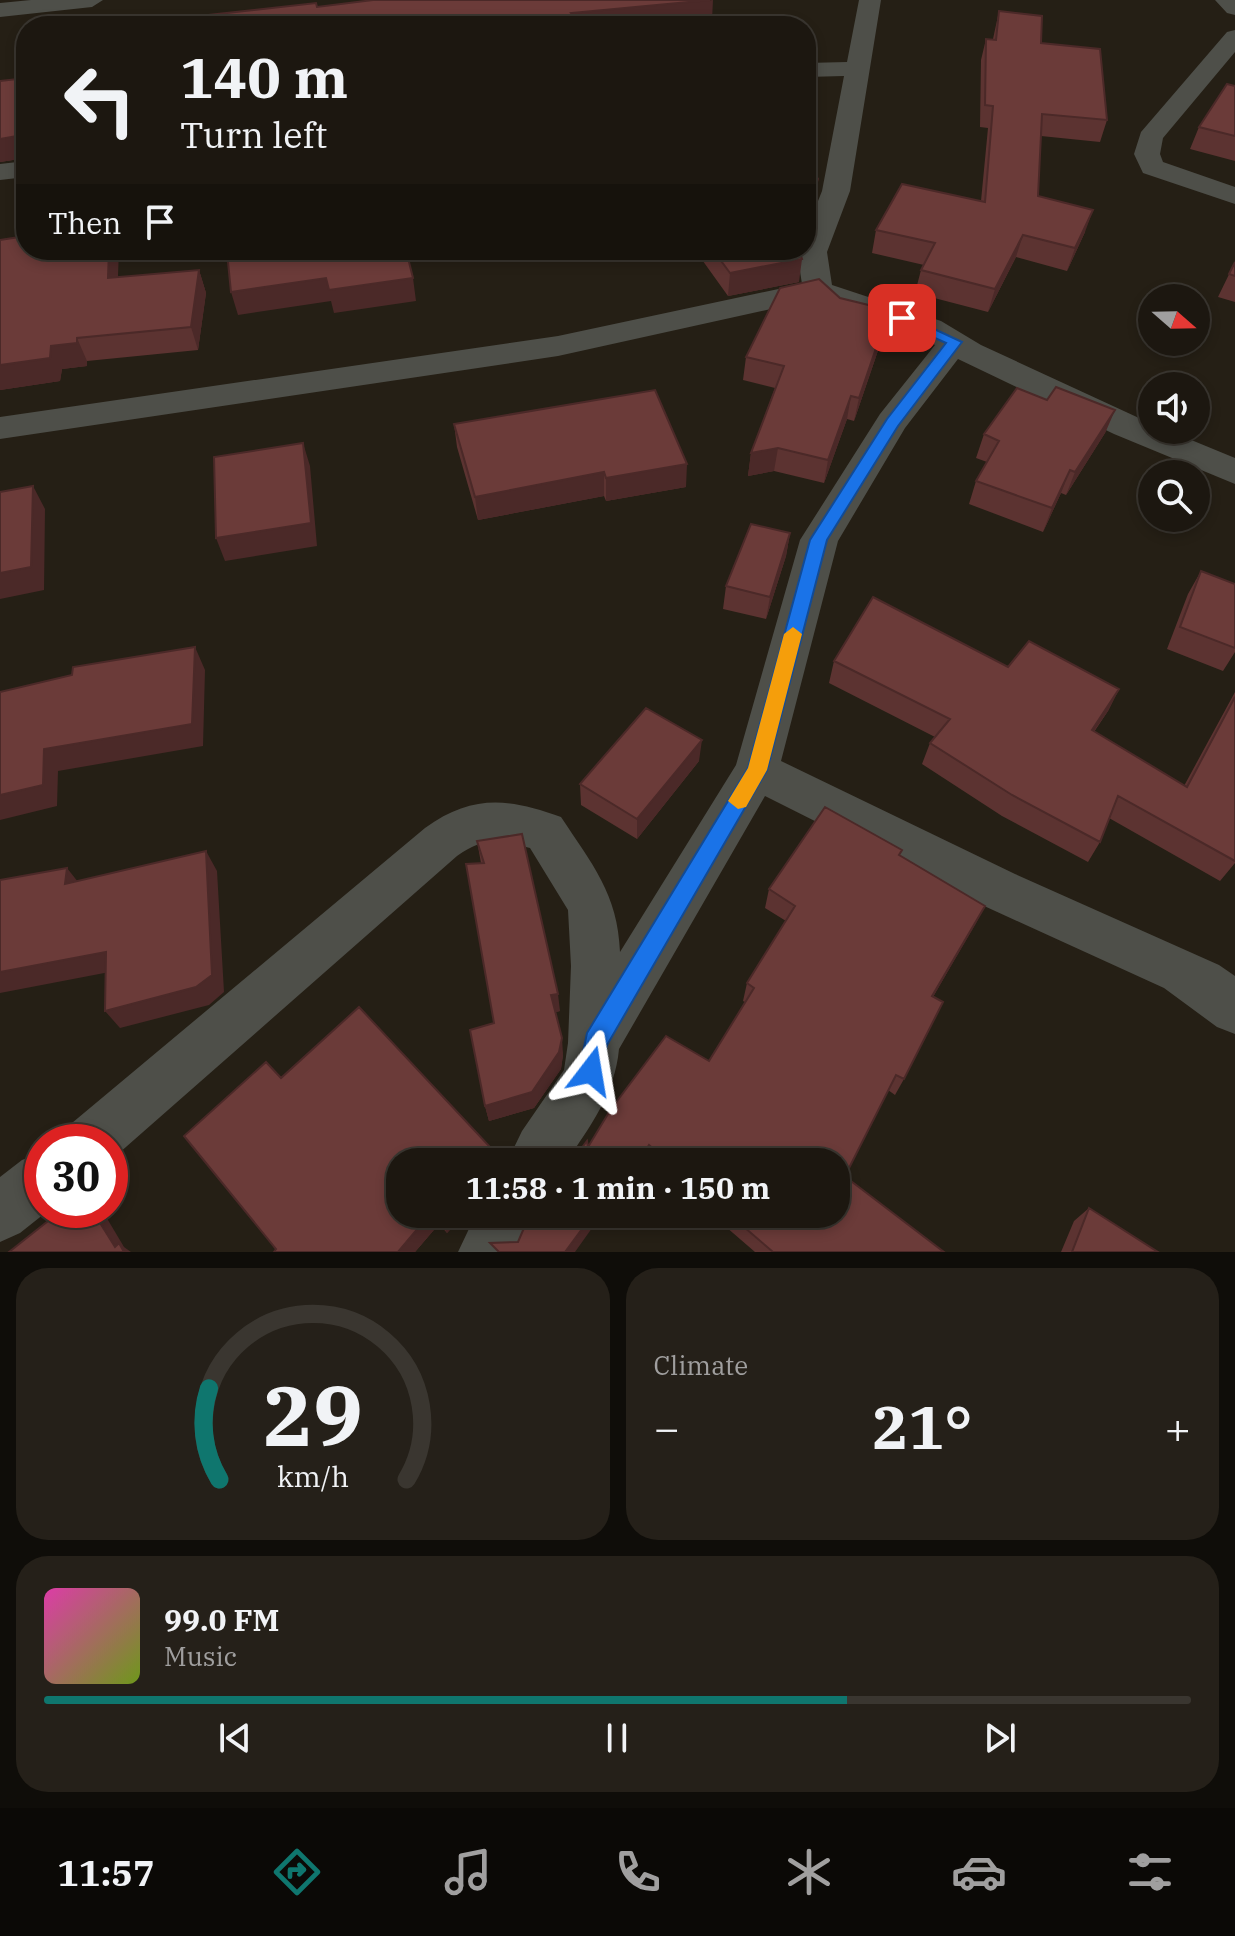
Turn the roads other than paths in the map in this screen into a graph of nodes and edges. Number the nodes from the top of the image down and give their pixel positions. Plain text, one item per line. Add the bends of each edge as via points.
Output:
1 (92, 0) edge
2 (870, 0) edge
3 (1226, 0) edge
4 (1235, 8) edge
5 (0, 10) edge
6 (1235, 37) edge
7 (858, 69) junction
8 (816, 70) edge
9 (1235, 196) edge
10 (816, 242) edge
11 (813, 260) edge
12 (818, 290) junction
13 (954, 342) junction
14 (0, 428) edge
15 (1235, 472) edge
16 (757, 770) junction
17 (1235, 1009) edge
18 (595, 1042) junction
19 (112, 1124) edge
20 (543, 1148) edge
21 (24, 1194) edge
22 (0, 1213) edge
23 (500, 1228) edge
24 (487, 1252) edge

1 - 5 street
2 - 7 street
3 - 4 street
6 - 9 street via 1150,137 1147,154 1152,167
7 - 8 street
7 - 10 street via 836,191
11 - 12 street
12 - 13 street via 930,328
12 - 14 street via 558,346
13 - 15 street via 1126,426
13 - 16 street via 892,422 819,540
16 - 17 street via 1165,963 1220,993
16 - 18 street
18 - 19 street via 592,908 545,831 487,820 465,823
18 - 20 street via 591,1071 572,1111
21 - 22 street
23 - 24 street

